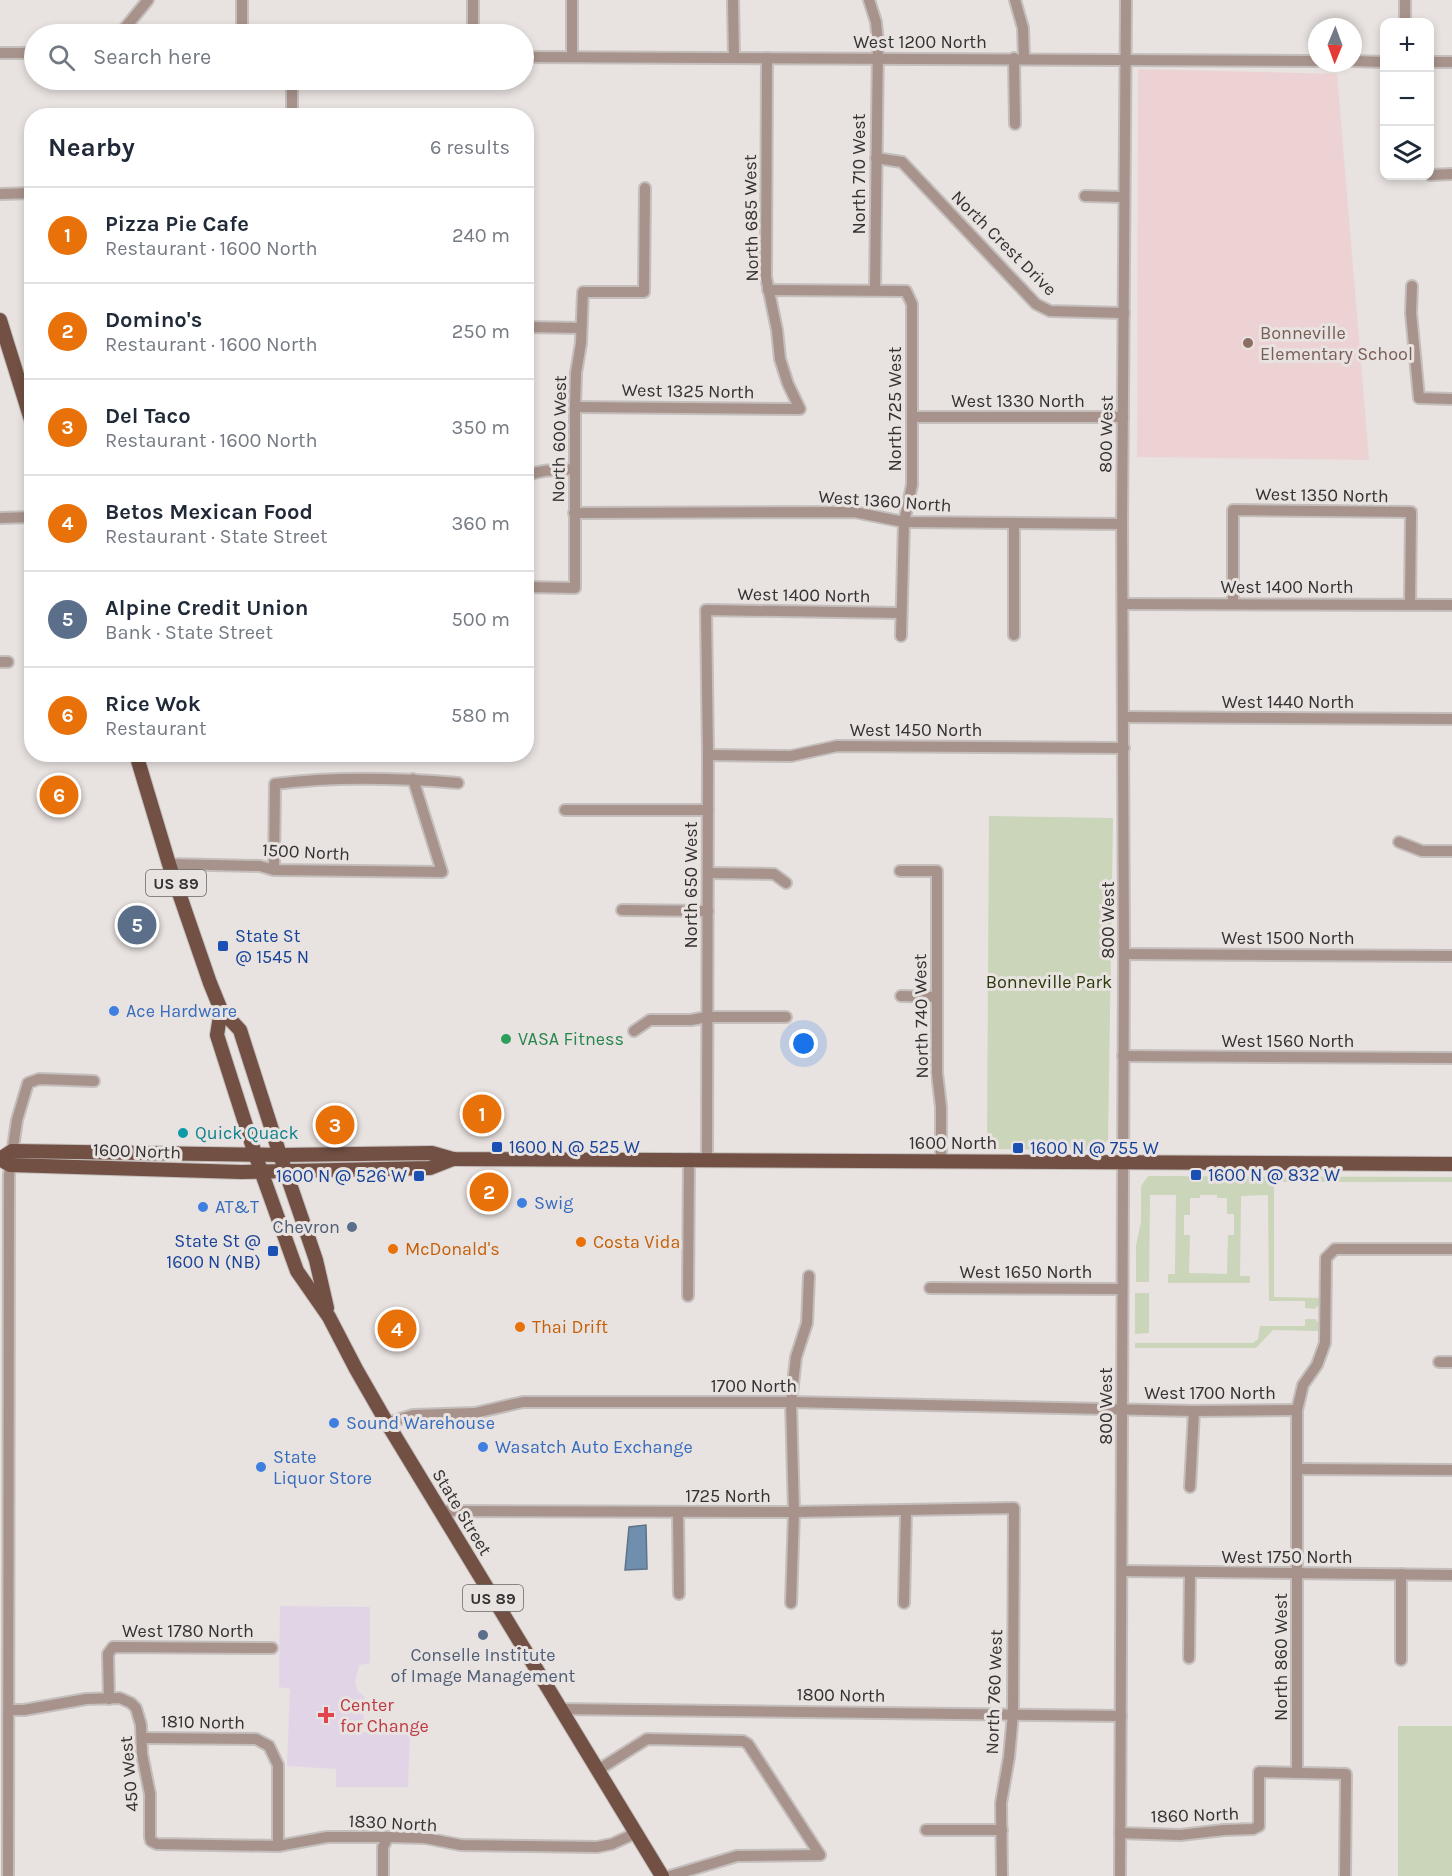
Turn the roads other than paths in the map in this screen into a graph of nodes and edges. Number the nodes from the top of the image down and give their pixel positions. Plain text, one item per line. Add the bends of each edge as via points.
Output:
1 (148, 0) edge
2 (242, 0) edge
3 (473, 0) edge
4 (572, 0) edge
5 (733, 0) edge
6 (868, 0) edge
7 (1015, 0) edge
8 (1126, 0) edge
9 (1405, 0) edge
10 (1405, 18) edge
11 (128, 24) edge
12 (242, 24) edge
13 (473, 24) edge
14 (0, 53) edge
15 (24, 53) edge
16 (534, 57) edge
17 (572, 57) junction
18 (734, 58) junction
19 (767, 58) junction
20 (878, 58) junction
21 (1019, 58) junction
22 (1126, 59) junction
23 (1308, 61) edge
24 (1362, 61) edge
25 (1380, 62) edge
26 (1434, 62) edge
27 (1452, 62) edge
28 (292, 90) edge
29 (292, 108) edge
30 (1015, 124) dead end
31 (876, 158) junction
32 (1452, 174) edge
33 (1434, 175) edge
34 (645, 188) dead end
35 (24, 193) edge
36 (0, 194) edge
37 (1085, 196) dead end
38 (1124, 197) junction
39 (1412, 286) dead end
40 (768, 290) junction
41 (875, 290) junction
42 (1125, 313) junction
43 (0, 320) edge
44 (534, 327) edge
45 (581, 328) junction
46 (24, 397) edge
47 (1452, 399) edge
48 (575, 406) junction
49 (800, 409) joint
50 (913, 417) junction
51 (1123, 417) junction
52 (574, 469) junction
53 (534, 474) edge
54 (574, 513) junction
55 (0, 518) edge
56 (24, 518) edge
57 (904, 522) junction
58 (1014, 523) junction
59 (1122, 524) junction
60 (534, 587) edge
61 (1123, 604) junction
62 (1233, 604) junction
63 (1410, 604) junction
64 (1452, 605) edge
65 (706, 610) joint
66 (901, 613) junction
67 (1014, 635) dead end
68 (901, 636) dead end
69 (1124, 717) junction
70 (1452, 719) edge
71 (1124, 748) junction
72 (708, 755) junction
73 (138, 762) edge
74 (413, 779) junction
75 (458, 783) dead end
76 (565, 810) dead end
77 (708, 810) junction
78 (1399, 842) dead end
79 (1452, 851) edge
80 (169, 864) junction
81 (274, 870) junction
82 (900, 871) dead end
83 (708, 873) junction
84 (786, 883) dead end
85 (622, 910) dead end
86 (708, 911) junction
87 (1124, 954) junction
88 (1452, 956) edge
89 (901, 996) dead end
90 (937, 996) junction
91 (220, 1010) junction
92 (707, 1017) junction
93 (786, 1017) dead end
94 (634, 1031) dead end
95 (1123, 1056) junction
96 (1452, 1058) edge
97 (94, 1081) dead end
98 (255, 1154) junction
99 (280, 1155) junction
100 (6, 1159) edge
101 (453, 1159) junction
102 (689, 1159) junction
103 (707, 1159) junction
104 (941, 1161) junction
105 (1122, 1162) junction
106 (1452, 1164) edge
107 (261, 1171) junction
108 (285, 1171) junction
109 (1452, 1249) edge
110 (809, 1276) dead end
111 (930, 1288) dead end
112 (1122, 1289) junction
113 (688, 1296) dead end
114 (329, 1317) junction
115 (1439, 1362) dead end
116 (1452, 1362) edge
117 (791, 1402) junction
118 (1122, 1409) junction
119 (1297, 1410) junction
120 (1194, 1411) junction
121 (387, 1423) junction
122 (1297, 1469) junction
123 (1452, 1470) edge
124 (1190, 1487) dead end
125 (1014, 1508) joint
126 (441, 1510) junction
127 (906, 1511) junction
128 (678, 1512) junction
129 (794, 1512) junction
130 (4, 1568) edge
131 (1122, 1571) junction
132 (1190, 1572) junction
133 (1297, 1573) junction
134 (1401, 1574) junction
135 (1452, 1575) edge
136 (678, 1594) dead end
137 (791, 1603) dead end
138 (904, 1603) dead end
139 (272, 1648) dead end
140 (1189, 1658) dead end
141 (1401, 1660) dead end
142 (4, 1671) edge
143 (109, 1699) junction
144 (560, 1709) junction
145 (9, 1710) junction
146 (1013, 1714) junction
147 (1121, 1716) junction
148 (142, 1738) junction
149 (598, 1770) junction
150 (1297, 1772) junction
151 (926, 1830) dead end
152 (1002, 1830) junction
153 (636, 1833) junction
154 (1120, 1833) junction
155 (150, 1837) joint
156 (388, 1837) junction
157 (278, 1846) junction
158 (8, 1876) edge
159 (383, 1876) edge
160 (662, 1876) edge
161 (670, 1876) edge
162 (1002, 1876) edge
163 (1120, 1876) edge
164 (1345, 1876) edge

1 - 11 street
2 - 12 street
3 - 13 street
4 - 17 street
5 - 18 street
6 - 20 street, North 710 West via 876,22
7 - 21 street via 1023,28
8 - 22 street, 800 West
9 - 10 street
14 - 15 street
16 - 17 street, West 1200 North
17 - 18 street, West 1200 North
18 - 19 street, West 1200 North
19 - 20 street, West 1200 North
19 - 40 street, North 685 West
20 - 21 street, West 1200 North
20 - 31 street, North 710 West
21 - 22 street, West 1200 North
21 - 30 street
22 - 23 street, West 1200 North
22 - 38 street, 800 West
24 - 25 street
26 - 27 street
28 - 29 street
31 - 41 street, North 710 West
31 - 42 street, North Crest Drive via 902,162 1036,304 1050,311
32 - 33 street
34 - 45 street, North 600 West via 644,292 583,292
35 - 36 street
37 - 38 street
38 - 42 street, 800 West
39 - 47 street via 1419,398
40 - 41 street
40 - 49 street, North 685 West via 780,359
41 - 50 street, North 725 West via 906,291 912,304
42 - 51 street, 800 West
43 - 46 main road
44 - 45 street
45 - 48 street, North 600 West
48 - 49 street, West 1325 North
48 - 52 street, North 600 West
50 - 51 street, West 1330 North
50 - 57 street, North 725 West via 912,485
51 - 59 street, 800 West
52 - 53 street
52 - 54 street, North 600 West
54 - 57 street, West 1360 North via 854,512
54 - 60 street, North 600 West via 575,588
55 - 56 street
57 - 58 street, West 1360 North
57 - 66 street, North 725 West
58 - 59 street, West 1360 North
58 - 67 street
59 - 61 street, 800 West
61 - 62 street, West 1400 North
61 - 69 street, 800 West
62 - 63 street, West 1400 North
62 - 63 street, West 1350 North via 1233,510 1411,512
63 - 64 street, West 1400 North
65 - 66 street, West 1400 North
65 - 72 street, North 650 West
66 - 68 street, North 725 West
69 - 70 street, West 1440 North
69 - 71 street, 800 West
71 - 72 street, West 1450 North via 837,746 791,756
71 - 87 street, 800 West
72 - 77 street, North 650 West
73 - 80 main road, State Street / US 89
74 - 75 street
74 - 81 street via 316,779 275,784
74 - 81 street, 1500 North via 442,872
76 - 77 street
77 - 83 street, North 650 West
78 - 79 street via 1422,851
80 - 81 street, 1500 North via 260,866
80 - 91 main road, State Street / US 89
82 - 90 street, North 740 West via 937,871
83 - 84 street via 774,874
83 - 86 street, North 650 West
85 - 86 street
86 - 92 street, North 650 West
87 - 88 street, West 1500 North
87 - 95 street, 800 West
89 - 90 street
90 - 104 street, North 740 West
91 - 98 main road, State Street / US 89 via 217,1035
91 - 99 main road, State Street / US 89 via 240,1030
92 - 93 street
92 - 94 street via 650,1020
92 - 103 street, North 650 West
95 - 96 street, West 1560 North
95 - 105 street, 800 West
97 - 100 street via 39,1079 28,1083
98 - 99 main road, 1600 North
98 - 100 main road, 1600 North
98 - 107 main road, State Street / US 89
99 - 101 main road, 1600 North via 432,1153
99 - 108 main road, State Street / US 89
100 - 107 main road, 1600 North
100 - 130 street
101 - 102 main road, 1600 North
101 - 108 main road, 1600 North via 429,1168
102 - 103 main road, 1600 North
102 - 113 street
103 - 104 main road, 1600 North
104 - 105 main road, 1600 North
105 - 106 main road, 1600 North
105 - 112 street, 800 West
107 - 108 main road, 1600 North
107 - 114 main road, State Street / US 89 via 297,1271
108 - 114 main road, State Street / US 89 via 316,1260
109 - 119 street, North 860 West via 1335,1249 1326,1258 1325,1343 1317,1365 1303,1384
110 - 117 street via 807,1323 796,1358
111 - 112 street, West 1650 North
112 - 118 street, 800 West
114 - 121 main road, State Street / US 89
115 - 116 street
117 - 118 street, 1700 North
117 - 121 street, 1700 North via 523,1402 475,1413 414,1414
117 - 129 street
118 - 120 street, West 1700 North
118 - 131 street, 800 West
119 - 120 street, West 1700 North
119 - 122 street, North 860 West
120 - 124 street
121 - 126 main road, State Street / US 89
122 - 123 street
122 - 133 street, North 860 West
125 - 127 street, 1725 North
125 - 146 street, North 760 West
126 - 128 street, 1725 North
126 - 144 main road, State Street / US 89
127 - 129 street, 1725 North
127 - 138 street
128 - 129 street, 1725 North
128 - 136 street
129 - 137 street
130 - 142 street
131 - 132 street, West 1750 North
131 - 147 street, 800 West
132 - 133 street, West 1750 North
132 - 140 street
133 - 134 street, West 1750 North
133 - 150 street, North 860 West
134 - 135 street, West 1750 North
134 - 141 street
139 - 143 street, West 1780 North via 118,1646 108,1654
142 - 145 street
143 - 145 street
143 - 148 street, 450 West via 120,1698 136,1708
144 - 146 street, 1800 North
144 - 149 main road, State Street / US 89
145 - 158 street
146 - 147 street, 1800 North
146 - 152 street, North 760 West via 1001,1803
147 - 154 street, 800 West
148 - 155 street, 450 West via 150,1794
148 - 157 street, 1810 North via 236,1738 263,1742 272,1750 278,1765
149 - 153 main road, State Street / US 89
149 - 161 street via 647,1739 743,1741 820,1855 737,1856
150 - 154 street, 1860 North via 1259,1772 1259,1826 1253,1829
150 - 164 street, 1860 North via 1346,1774
151 - 152 street
152 - 162 street, North 760 West
153 - 156 street, 1830 North via 612,1845 597,1847 470,1846 425,1838
153 - 160 main road, State Street / US 89
154 - 163 street, 800 West
155 - 157 street, 1830 North via 153,1843 164,1845
156 - 157 street, 1830 North via 327,1837
156 - 159 street via 383,1847

